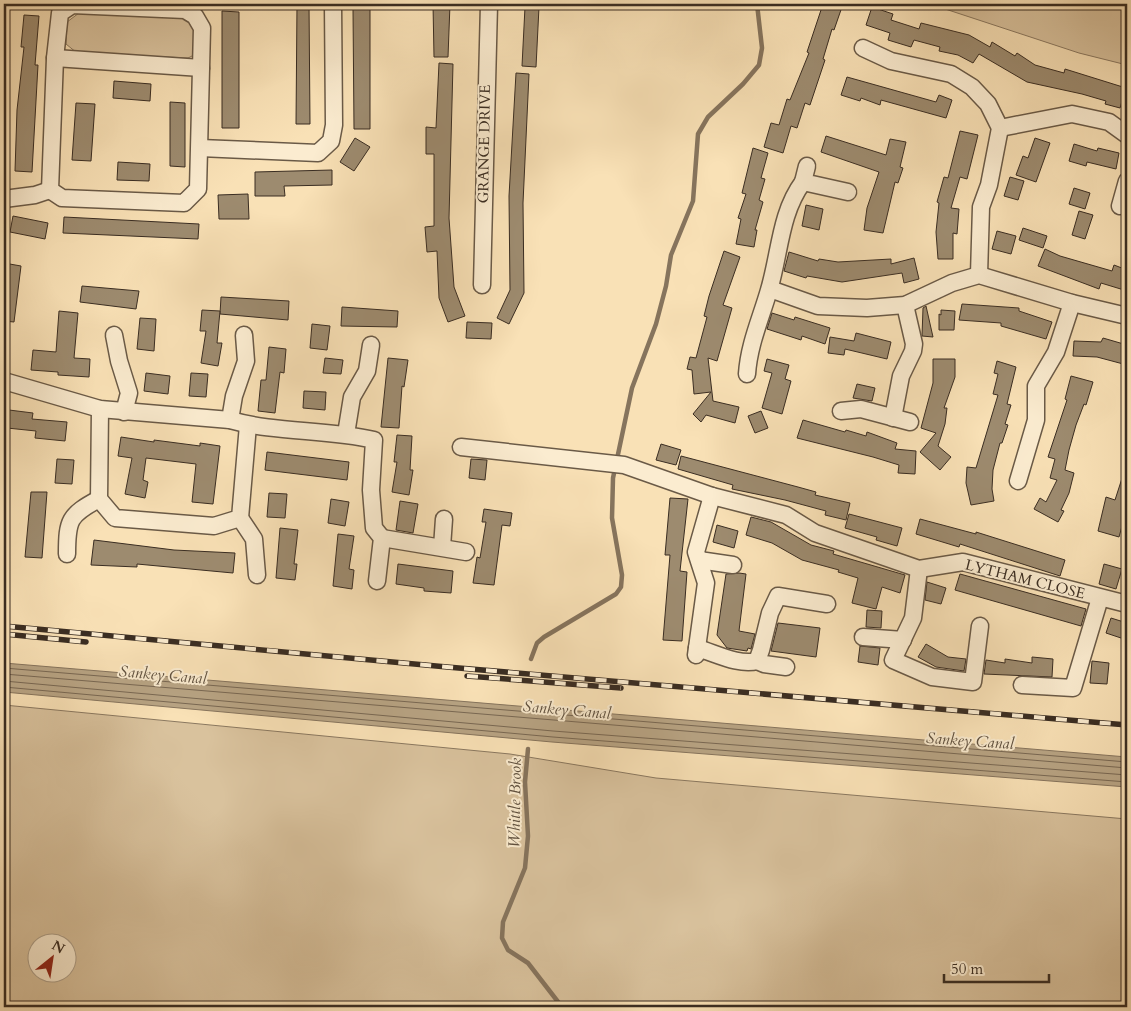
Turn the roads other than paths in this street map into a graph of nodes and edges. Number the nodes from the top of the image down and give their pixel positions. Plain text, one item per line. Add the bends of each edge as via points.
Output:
1 (333, 4) edge
2 (489, 4) edge
3 (861, 47) dead end
4 (55, 58) junction
5 (201, 68) junction
6 (1000, 128) junction
7 (1127, 135) edge
8 (200, 148) junction
9 (1127, 181) edge
10 (50, 190) junction
11 (848, 192) dead end
12 (4, 199) edge
13 (1120, 206) dead end
14 (979, 275) junction
15 (482, 285) dead end
16 (770, 289) junction
17 (1072, 303) junction
18 (905, 305) junction
19 (1127, 316) edge
20 (114, 335) dead end
21 (244, 335) dead end
22 (371, 345) dead end
23 (748, 377) dead end
24 (4, 381) edge
25 (100, 409) junction
26 (841, 411) dead end
27 (124, 412) junction
28 (893, 418) junction
29 (230, 420) junction
30 (910, 422) dead end
31 (248, 425) junction
32 (346, 434) junction
33 (461, 448) dead end
34 (1018, 481) dead end
35 (712, 496) junction
36 (99, 499) junction
37 (240, 518) junction
38 (444, 519) dead end
39 (382, 538) junction
40 (442, 547) junction
41 (466, 552) dead end
42 (67, 554) dead end
43 (699, 560) junction
44 (733, 565) dead end
45 (919, 569) junction
46 (257, 575) dead end
47 (377, 581) dead end
48 (1100, 598) junction
49 (1127, 603) edge
50 (826, 604) dead end
51 (980, 626) dead end
52 (864, 637) dead end
53 (903, 640) junction
54 (757, 661) junction
55 (786, 667) dead end
56 (1022, 685) dead end

1 - 8 street via 334,125 330,141 318,153
2 - 15 street, GRANGE DRIVE
3 - 6 street via 891,61 951,74 972,87 988,104
4 - 5 street
4 - 5 street via 60,13 72,5 185,10 195,16 202,28
4 - 10 street
5 - 8 street
6 - 7 street via 1072,114 1109,122
6 - 14 street via 981,207
8 - 10 street via 198,189 184,203 62,198
9 - 13 street
10 - 12 street
11 - 16 street via 805,174 786,211
14 - 17 street
14 - 18 street
16 - 18 street via 818,306 867,308
16 - 23 street via 750,345
17 - 19 street
17 - 34 street via 1056,352 1036,386 1036,420
18 - 28 street via 914,344 901,376
20 - 27 street via 129,394
21 - 29 street via 246,361
22 - 32 street via 367,371 352,397
24 - 25 street
25 - 27 street
25 - 36 street
26 - 28 street via 861,409
27 - 29 street
28 - 30 street
29 - 31 street
31 - 32 street
31 - 37 street
32 - 39 street via 374,440 371,490 374,528
33 - 35 street, LYTHAM CLOSE via 624,465
35 - 43 street via 696,552
35 - 45 street, LYTHAM CLOSE via 786,515 815,533
36 - 37 street via 115,518 214,526
36 - 42 street via 78,510 67,527
37 - 46 street via 254,539
38 - 40 street
39 - 40 street
39 - 47 street
40 - 41 street
43 - 44 street
43 - 54 street via 706,583 696,652 727,656 738,662
45 - 48 street, LYTHAM CLOSE via 963,562
45 - 53 street via 913,618
48 - 49 street, LYTHAM CLOSE
48 - 56 street, LYTHAM CLOSE via 1073,688
50 - 54 street via 778,596
51 - 53 street via 973,682 932,677 893,660
52 - 53 street
54 - 55 street

